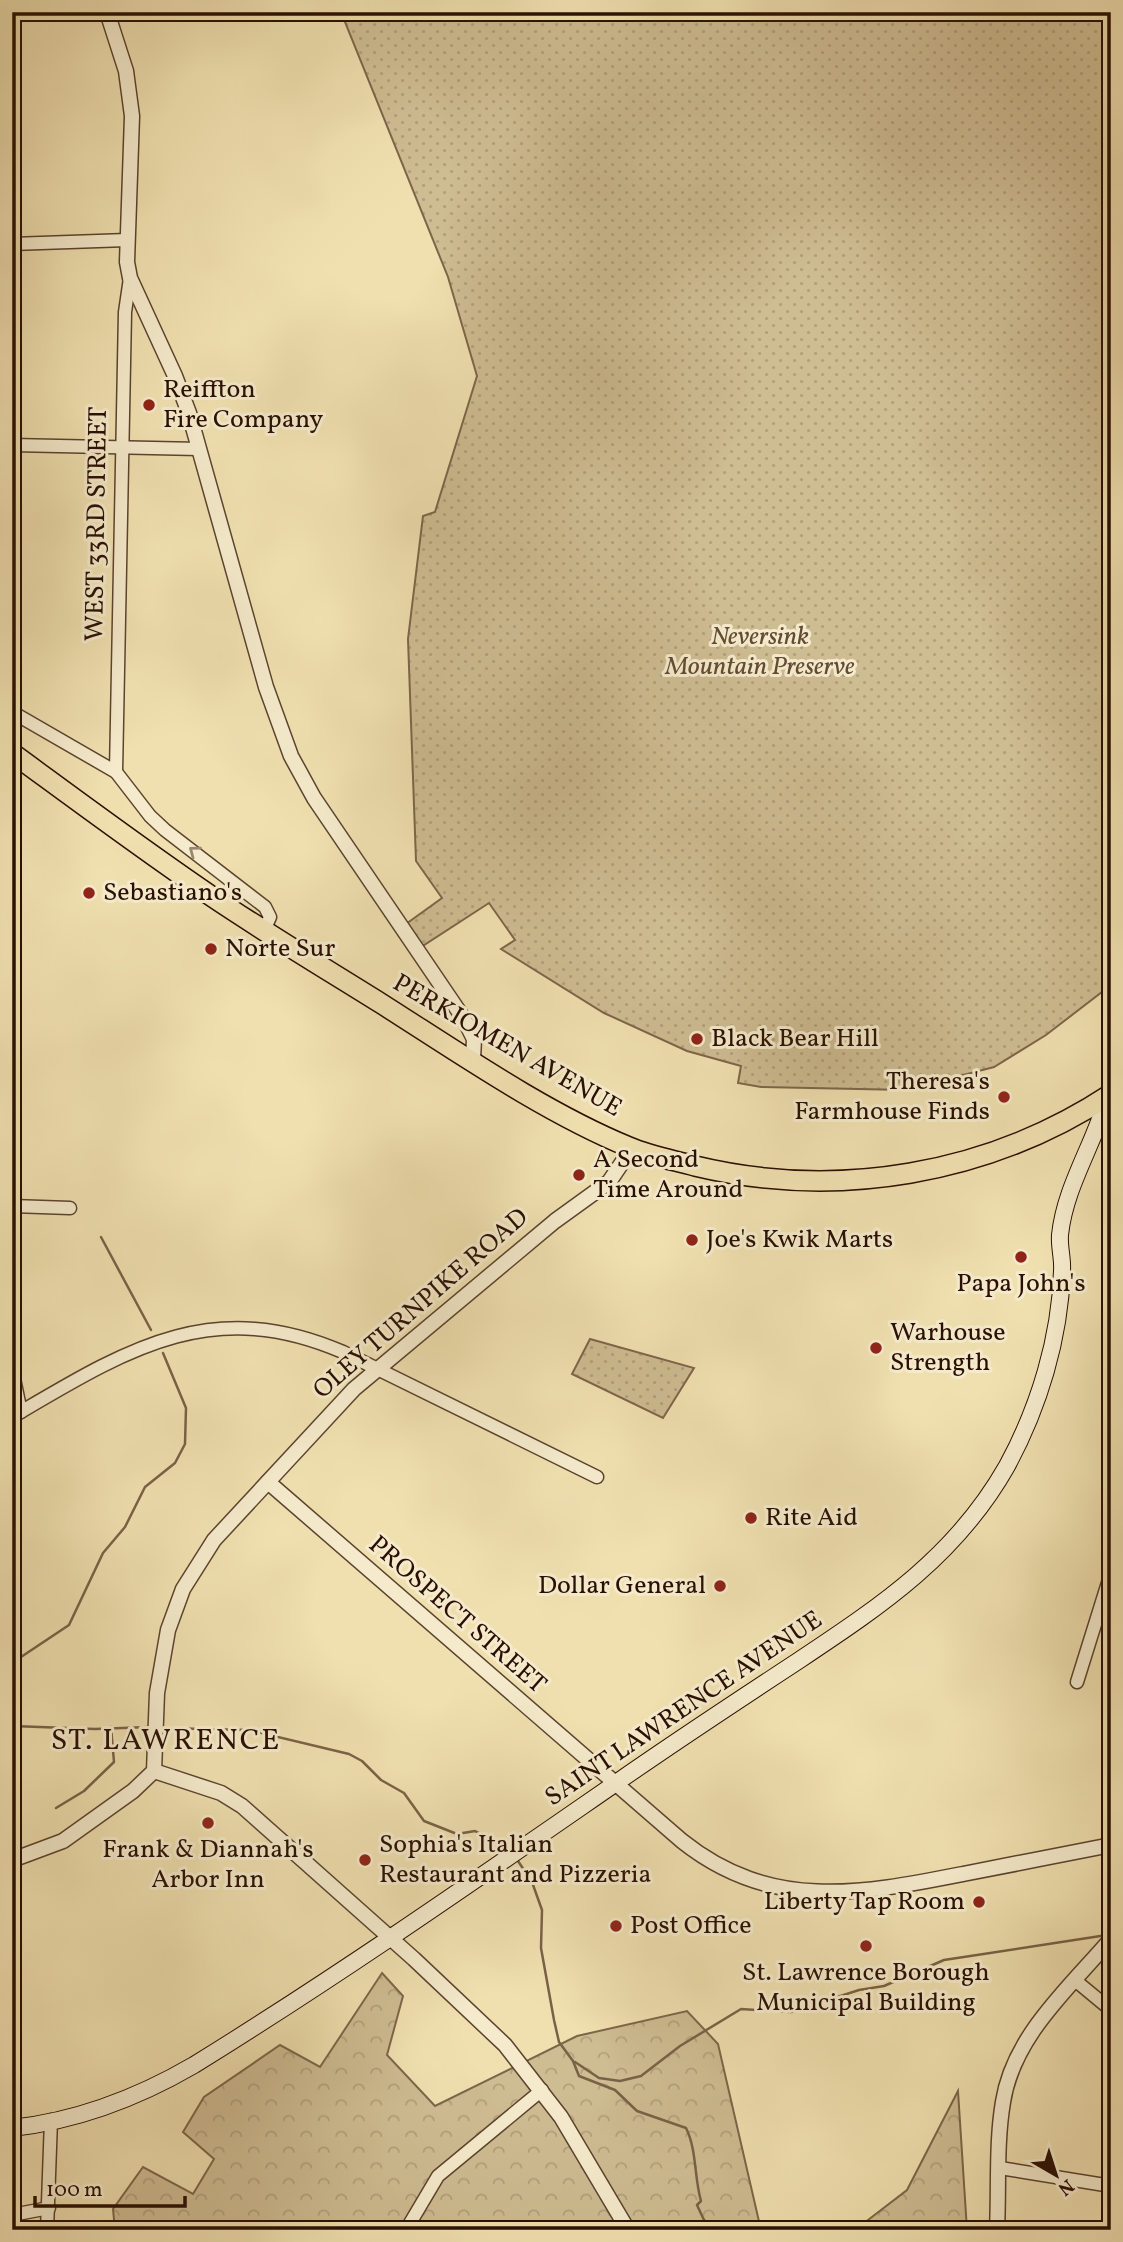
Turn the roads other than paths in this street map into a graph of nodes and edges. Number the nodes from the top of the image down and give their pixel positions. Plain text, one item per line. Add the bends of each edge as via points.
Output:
1 (110, 13) edge
2 (127, 240) junction
3 (12, 244) edge
4 (130, 278) junction
5 (12, 445) edge
6 (122, 446) junction
7 (199, 449) junction
8 (12, 647) edge
9 (12, 655) edge
10 (12, 712) edge
11 (12, 754) edge
12 (116, 772) junction
13 (264, 931) junction
14 (473, 1059) junction
15 (1109, 1095) edge
16 (632, 1148) junction
17 (12, 1206) edge
18 (70, 1209) dead end
19 (12, 1305) edge
20 (377, 1368) junction
21 (17, 1414) edge
22 (597, 1477) dead end
23 (268, 1482) junction
24 (1111, 1573) edge
25 (1077, 1682) dead end
26 (154, 1771) junction
27 (616, 1783) junction
28 (1111, 1845) edge
29 (12, 1860) edge
30 (390, 1939) junction
31 (1111, 1939) edge
32 (1076, 1981) junction
33 (1111, 2010) edge
34 (542, 2090) junction
35 (51, 2120) junction
36 (12, 2128) edge
37 (1000, 2168) junction
38 (1111, 2186) edge
39 (48, 2208) junction
40 (12, 2215) edge
41 (47, 2230) edge
42 (406, 2230) edge
43 (628, 2230) edge
44 (997, 2230) edge

1 - 2 street via 131,105
2 - 3 street
2 - 4 street
4 - 6 street, WEST 33RD STREET
4 - 7 street via 175,376
5 - 6 street
6 - 7 street
6 - 12 street, WEST 33RD STREET
7 - 14 street via 287,747 314,798 464,1019 474,1039
8 - 9 street
10 - 12 street
11 - 13 main road, PERKIOMEN AVENUE
13 -> 12 street via 270,917 265,907 164,830
13 - 14 main road, PERKIOMEN AVENUE
14 - 16 main road, PERKIOMEN AVENUE via 561,1114
15 - 16 main road, PERKIOMEN AVENUE via 1006,1148 941,1168 879,1178 813,1182 757,1178
15 - 27 main road, SAINT LAWRENCE AVENUE via 1076,1175 1060,1236 1059,1308 1043,1380 1007,1465 976,1513 942,1552 890,1599
16 - 20 street, OLEY TURNPIKE ROAD via 609,1182
17 - 18 street
19 - 21 street
20 - 21 street via 324,1343 266,1328 201,1330 135,1350
20 - 22 street
20 - 23 street, OLEY TURNPIKE ROAD
23 - 26 street, OLEY TURNPIKE ROAD via 214,1540 183,1590 164,1647
23 - 27 street, PROSPECT STREET
24 - 25 street
26 - 29 street via 63,1841
26 - 30 street via 202,1786 242,1806
27 - 28 street, PROSPECT STREET via 713,1862 754,1881 792,1891 880,1890
27 - 30 main road, SAINT LAWRENCE AVENUE
30 - 34 street via 497,2037
30 - 35 main road, SAINT LAWRENCE AVENUE via 179,2074 120,2101
31 - 32 street
32 - 33 street
32 - 37 street via 1028,2037 1009,2080 1003,2102
34 - 42 street via 438,2176
34 - 43 street
35 - 36 main road, SAINT LAWRENCE AVENUE
35 - 39 street
37 - 38 street
37 - 44 street
39 - 40 street
39 - 41 street

